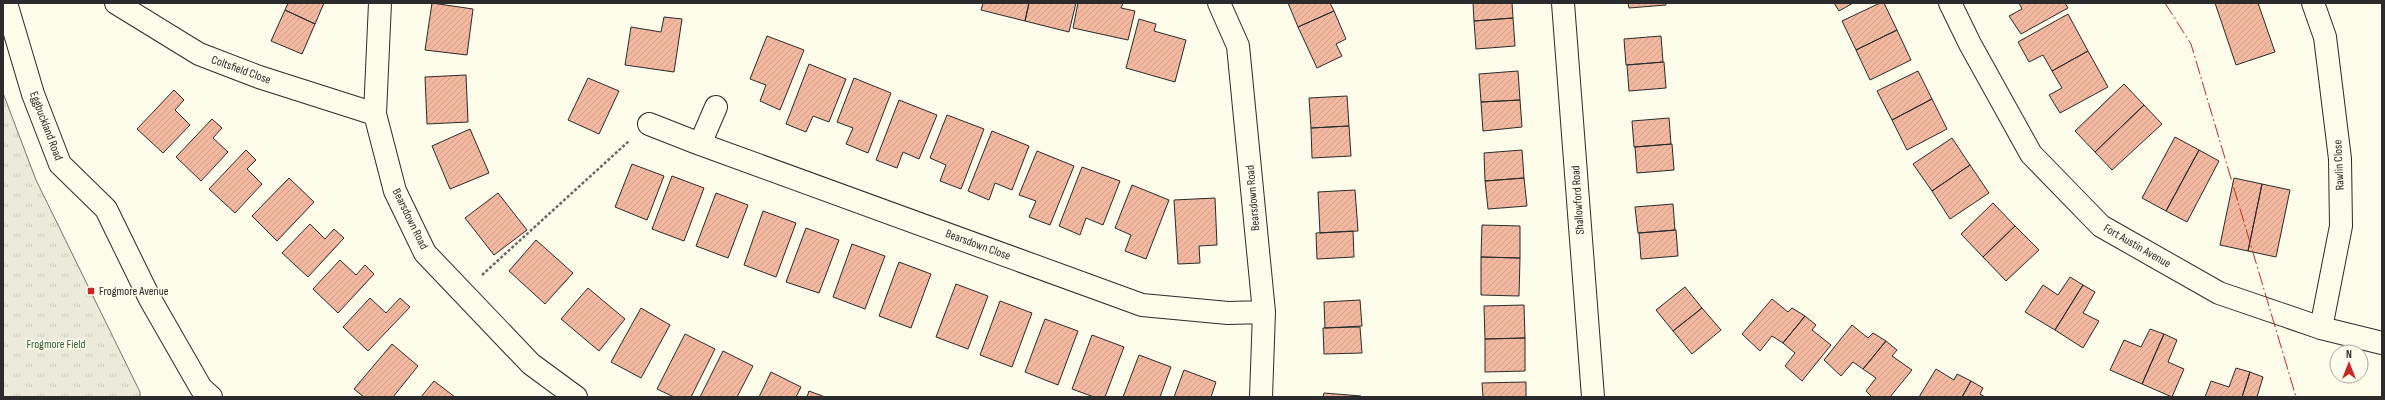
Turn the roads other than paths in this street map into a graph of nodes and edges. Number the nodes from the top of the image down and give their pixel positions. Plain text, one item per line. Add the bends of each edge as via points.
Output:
1 (6, 3) edge
2 (116, 3) edge
3 (380, 3) edge
4 (1219, 3) edge
5 (1563, 3) edge
6 (1950, 3) edge
7 (2313, 3) edge
8 (716, 107) dead end
9 (375, 114) junction
10 (648, 124) road end
11 (700, 144) junction
12 (1264, 312) junction
13 (2320, 328) junction
14 (2382, 343) edge
15 (199, 394) edge
16 (576, 397) edge
17 (1261, 397) edge
18 (1592, 397) edge

1 - 15 street, Eggbuckland Road via 33,94 60,164 106,210
2 - 9 street, Coltsfield Close via 199,54 259,77
3 - 9 street, Bearsdown Road
4 - 12 street, Bearsdown Road via 1238,46
5 - 18 street, Shallowford Road
6 - 13 street, Fort Austin Avenue via 2031,154 2101,226 2220,293
7 - 13 street, Rawlin Close via 2325,37 2340,159 2341,226
8 - 11 street
9 - 16 street, Bearsdown Road via 395,191 425,253 531,364
10 - 11 street, Bearsdown Close
11 - 12 street, Bearsdown Close via 1142,305 1228,313
12 - 17 street, Bearsdown Road
13 - 14 street, Fort Austin Avenue

